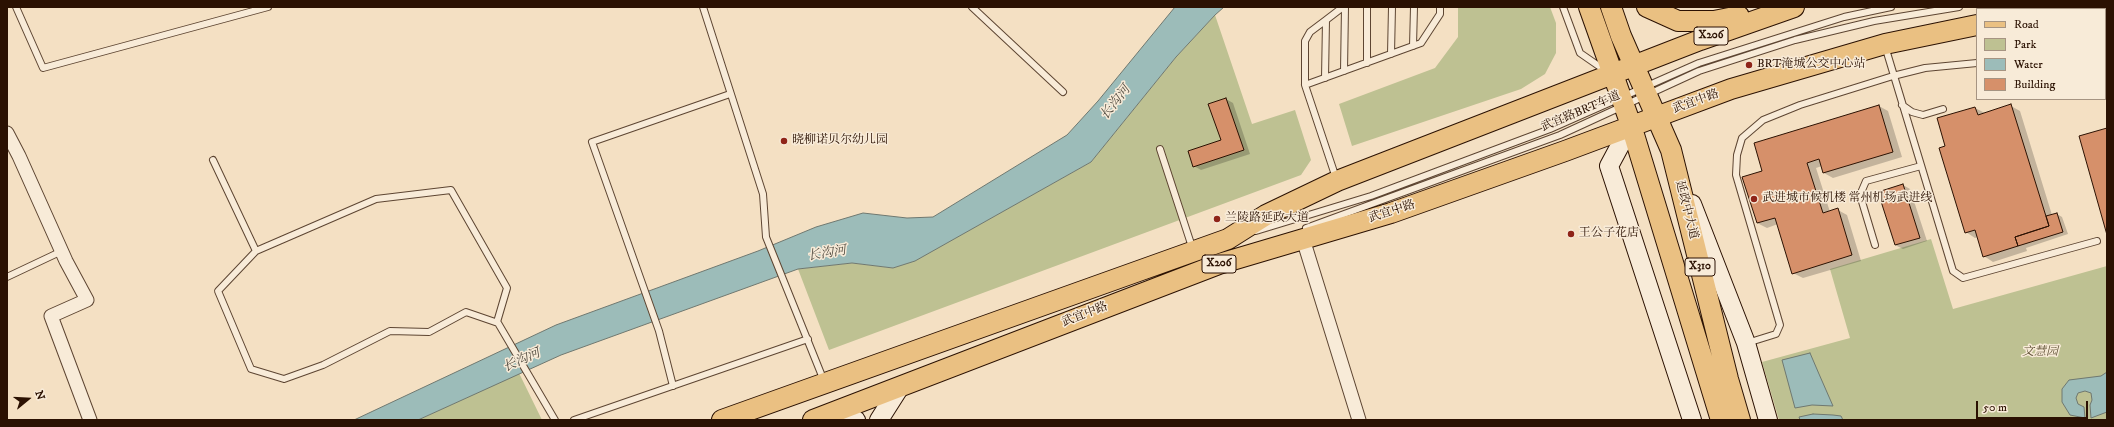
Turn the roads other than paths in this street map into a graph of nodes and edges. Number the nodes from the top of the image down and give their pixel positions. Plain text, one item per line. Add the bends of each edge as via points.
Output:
1 (16, 7) edge
2 (268, 7) edge
3 (703, 7) edge
4 (972, 7) edge
5 (1344, 7) edge
6 (1367, 7) edge
7 (1392, 7) edge
8 (1414, 7) edge
9 (1440, 7) edge
10 (1563, 7) edge
11 (1589, 7) edge
12 (1611, 7) edge
13 (1647, 7) edge
14 (1891, 7) edge
15 (1959, 7) edge
16 (1791, 8) edge
17 (1326, 20) junction
18 (1976, 25) edge
19 (1885, 44) junction
20 (1413, 46) junction
21 (1391, 54) junction
22 (1367, 62) junction
23 (1976, 63) edge
24 (1634, 66) junction
25 (1344, 71) junction
26 (1612, 75) junction
27 (1894, 76) junction
28 (1325, 78) junction
29 (1305, 85) junction
30 (1645, 91) junction
31 (1063, 92) dead end
32 (730, 94) junction
33 (1622, 102) junction
34 (1902, 105) junction
35 (1943, 109) dead end
36 (1656, 116) junction
37 (1631, 125) junction
38 (7, 133) edge
39 (1160, 149) dead end
40 (1671, 150) junction
41 (213, 160) dead end
42 (1921, 166) junction
43 (1337, 181) junction
44 (1302, 235) junction
45 (1228, 239) junction
46 (1278, 239) dead end
47 (2097, 241) dead end
48 (1875, 245) dead end
49 (62, 251) junction
50 (256, 251) junction
51 (1193, 252) junction
52 (1219, 264) junction
53 (7, 277) edge
54 (498, 322) junction
55 (808, 339) junction
56 (1746, 344) junction
57 (825, 383) junction
58 (673, 386) junction
59 (900, 387) junction
60 (838, 411) junction
61 (90, 420) edge
62 (555, 420) edge
63 (574, 420) edge
64 (722, 420) edge
65 (813, 420) edge
66 (856, 420) edge
67 (879, 420) edge
68 (1359, 420) edge
69 (1692, 420) edge
70 (1721, 420) edge
71 (1740, 420) edge
72 (1768, 420) edge

1 - 2 lane via 43,68
3 - 32 lane
4 - 31 lane
5 - 17 lane
5 - 25 lane
6 - 22 lane
7 - 21 lane
8 - 20 lane
9 - 20 lane via 1440,14 1421,43
10 - 26 lane via 1580,53
11 - 26 main road, X310
12 - 24 main road, 延政中大道 / X310
13 - 16 main road via 1678,22 1714,21
14 - 30 lane, 武宜路BRT车道 via 1844,17 1699,63
15 - 30 lane, 武宜路BRT车道 via 1874,20 1795,40
16 - 24 main road, 武宜中路 / X206
17 - 28 lane
17 - 29 lane via 1310,32 1305,41
18 - 19 main road, 武宜中路 / X206
19 - 27 lane
19 - 36 main road, 武宜中路 / X206 via 1731,89
20 - 21 lane
21 - 22 lane
22 - 25 lane
23 - 27 lane via 1924,68
24 - 26 main road, 武宜中路 / X206
24 - 30 main road, 延政中大道 / X310
25 - 28 lane
26 - 33 main road, X310
26 - 43 main road, 武宜中路 / X206
27 - 34 lane
27 - 56 lane via 1800,105 1763,120 1742,138 1736,154 1736,175 1780,325 1776,334
28 - 29 lane
29 - 43 lane
30 - 33 lane, 武宜路BRT车道
30 - 36 main road, 延政中大道 / X310
32 - 55 lane via 763,194 766,237
32 - 58 lane via 592,142 659,331
33 - 37 main road, X310
33 - 44 lane, 武宜路BRT车道 via 1560,134
33 - 45 lane, 武宜路BRT车道 via 1371,196
34 - 35 lane via 1912,112 1923,115
34 - 42 lane
36 - 37 main road, 武宜中路 / X206
36 - 40 main road, 延政中大道 / X310
37 - 44 main road, 武宜中路 / X206 via 1390,213
37 - 69 street via 1609,166
37 - 70 main road, X310
38 - 49 street
39 - 51 lane
40 - 56 street
40 - 71 main road, 延政中大道 / X310
41 - 50 lane
42 - 47 lane via 1953,271 1963,278
42 - 48 lane via 1866,181 1860,195
43 - 45 main road, 武宜中路 / X206 via 1266,216
44 - 52 main road, 武宜中路 / X206
44 - 68 street
45 - 51 main road, 武宜中路 / X206
46 - 52 lane
49 - 53 lane
49 - 61 street via 87,300 51,316
50 - 54 lane via 376,199 451,190 507,288
50 - 54 lane via 218,291 251,369 284,380 323,366 390,331 429,332 466,312
51 - 57 main road, 武宜中路 / X206
52 - 59 main road, 武宜中路 / X206
54 - 62 lane
55 - 57 lane
55 - 58 lane
56 - 72 street
57 - 64 main road, 武宜中路 / X206
58 - 63 lane
59 - 60 main road, 武宜中路 / X206
59 - 67 street
60 - 65 main road, 武宜中路 / X206
60 - 66 street

